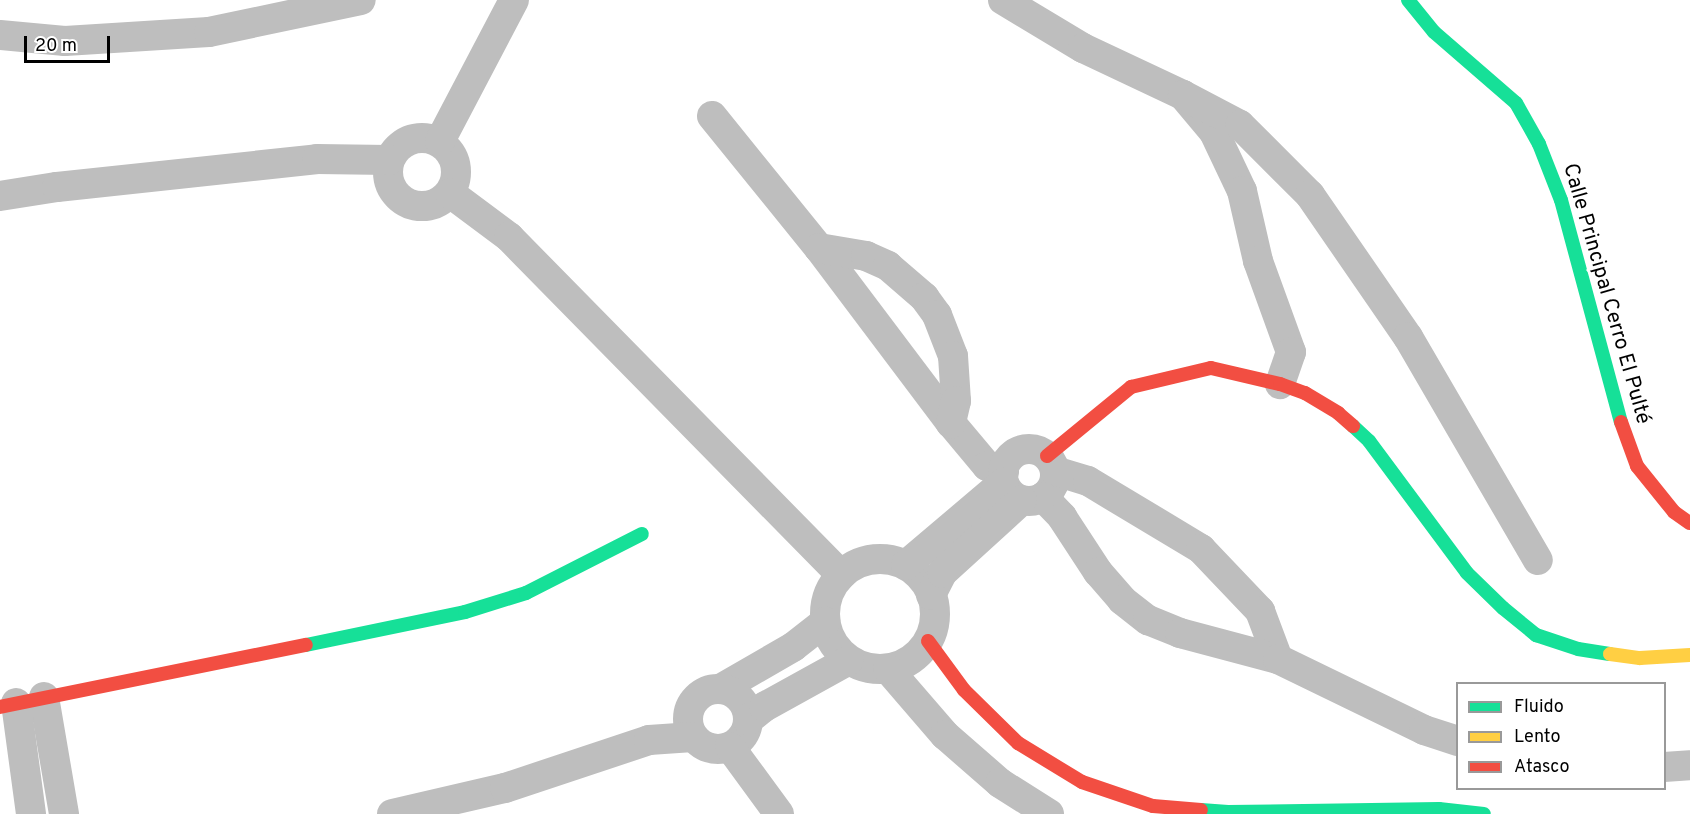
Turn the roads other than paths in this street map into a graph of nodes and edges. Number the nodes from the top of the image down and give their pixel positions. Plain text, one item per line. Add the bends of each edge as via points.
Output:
1 (361, 0) edge
2 (514, 0) edge
3 (1003, 0) edge
4 (1408, 0) edge
5 (0, 34) edge
6 (1184, 95) junction
7 (712, 116) dead end
8 (440, 141) junction
9 (389, 160) junction
10 (1280, 165) junction
11 (0, 178) edge
12 (57, 187) junction
13 (1242, 191) junction
14 (450, 193) junction
15 (0, 195) edge
16 (819, 248) junction
17 (1280, 384) junction
18 (951, 423) junction
19 (1029, 480) junction
20 (1690, 523) edge
21 (642, 534) dead end
22 (1538, 560) dead end
23 (906, 565) junction
24 (841, 575) junction
25 (931, 595) junction
26 (825, 622) junction
27 (927, 641) junction
28 (1690, 655) edge
29 (1278, 659) junction
30 (849, 660) junction
31 (888, 669) junction
32 (722, 688) junction
33 (20, 702) edge
34 (748, 720) junction
35 (691, 725) junction
36 (1456, 740) edge
37 (730, 747) junction
38 (0, 761) edge
39 (1690, 765) edge
40 (1666, 767) edge
41 (26, 780) junction
42 (32, 814) edge
43 (64, 814) edge
44 (392, 814) edge
45 (779, 814) edge
46 (1048, 814) edge
47 (1484, 814) edge

1 - 5 street via 209,32 65,40
2 - 8 street
3 - 6 street via 1083,48
4 - 20 street, Calle Principal Cerro El Pulté via 1434,32 1516,103 1539,144 1561,200 1615,406 1637,466 1674,512
6 - 10 street via 1240,125
6 - 13 street via 1214,132
7 - 16 street
8 - 9 street via 429,137 408,140
8 - 14 street via 455,159 457,170
9 - 12 street via 317,159
9 - 14 street via 389,182 402,199 422,206 433,205
10 - 13 street via 1252,174 1242,184
10 - 22 street via 1310,195 1408,337
11 - 12 street
12 - 15 street
13 - 17 street via 1258,261 1291,352
14 - 24 street via 509,237
16 - 18 street
16 - 18 street via 866,256 888,266 924,297 937,315 953,356 956,401
17 - 19 street via 1211,368 1131,387
17 - 28 street via 1305,393 1338,413 1369,441 1467,573 1536,635 1578,650 1640,658
18 - 19 street via 987,466
19 - 23 street
19 - 25 street via 942,573
19 - 29 street via 1062,516 1098,572 1122,600 1148,620 1180,633
19 - 29 street via 1088,481 1201,549 1260,611
21 - 33 street via 526,593 475,609
23 - 24 street via 871,560
23 - 25 street via 921,578
24 - 26 street via 828,597
25 - 27 street via 934,618
26 - 30 street via 834,644
26 - 32 street via 793,647
27 - 31 street via 918,654
27 - 47 street via 964,690 1018,743 1082,782 1154,806 1228,812 1439,809
29 - 36 street via 1424,730
30 - 31 street via 868,668
30 - 34 street via 764,706
31 - 46 street via 945,735 1000,783
32 - 34 street via 738,696
32 - 35 street via 697,697
33 - 41 street
33 - 43 street
34 - 37 street via 743,736
35 - 37 street via 710,749
35 - 44 street via 505,788
37 - 45 street
38 - 41 street
39 - 40 street
41 - 42 street

